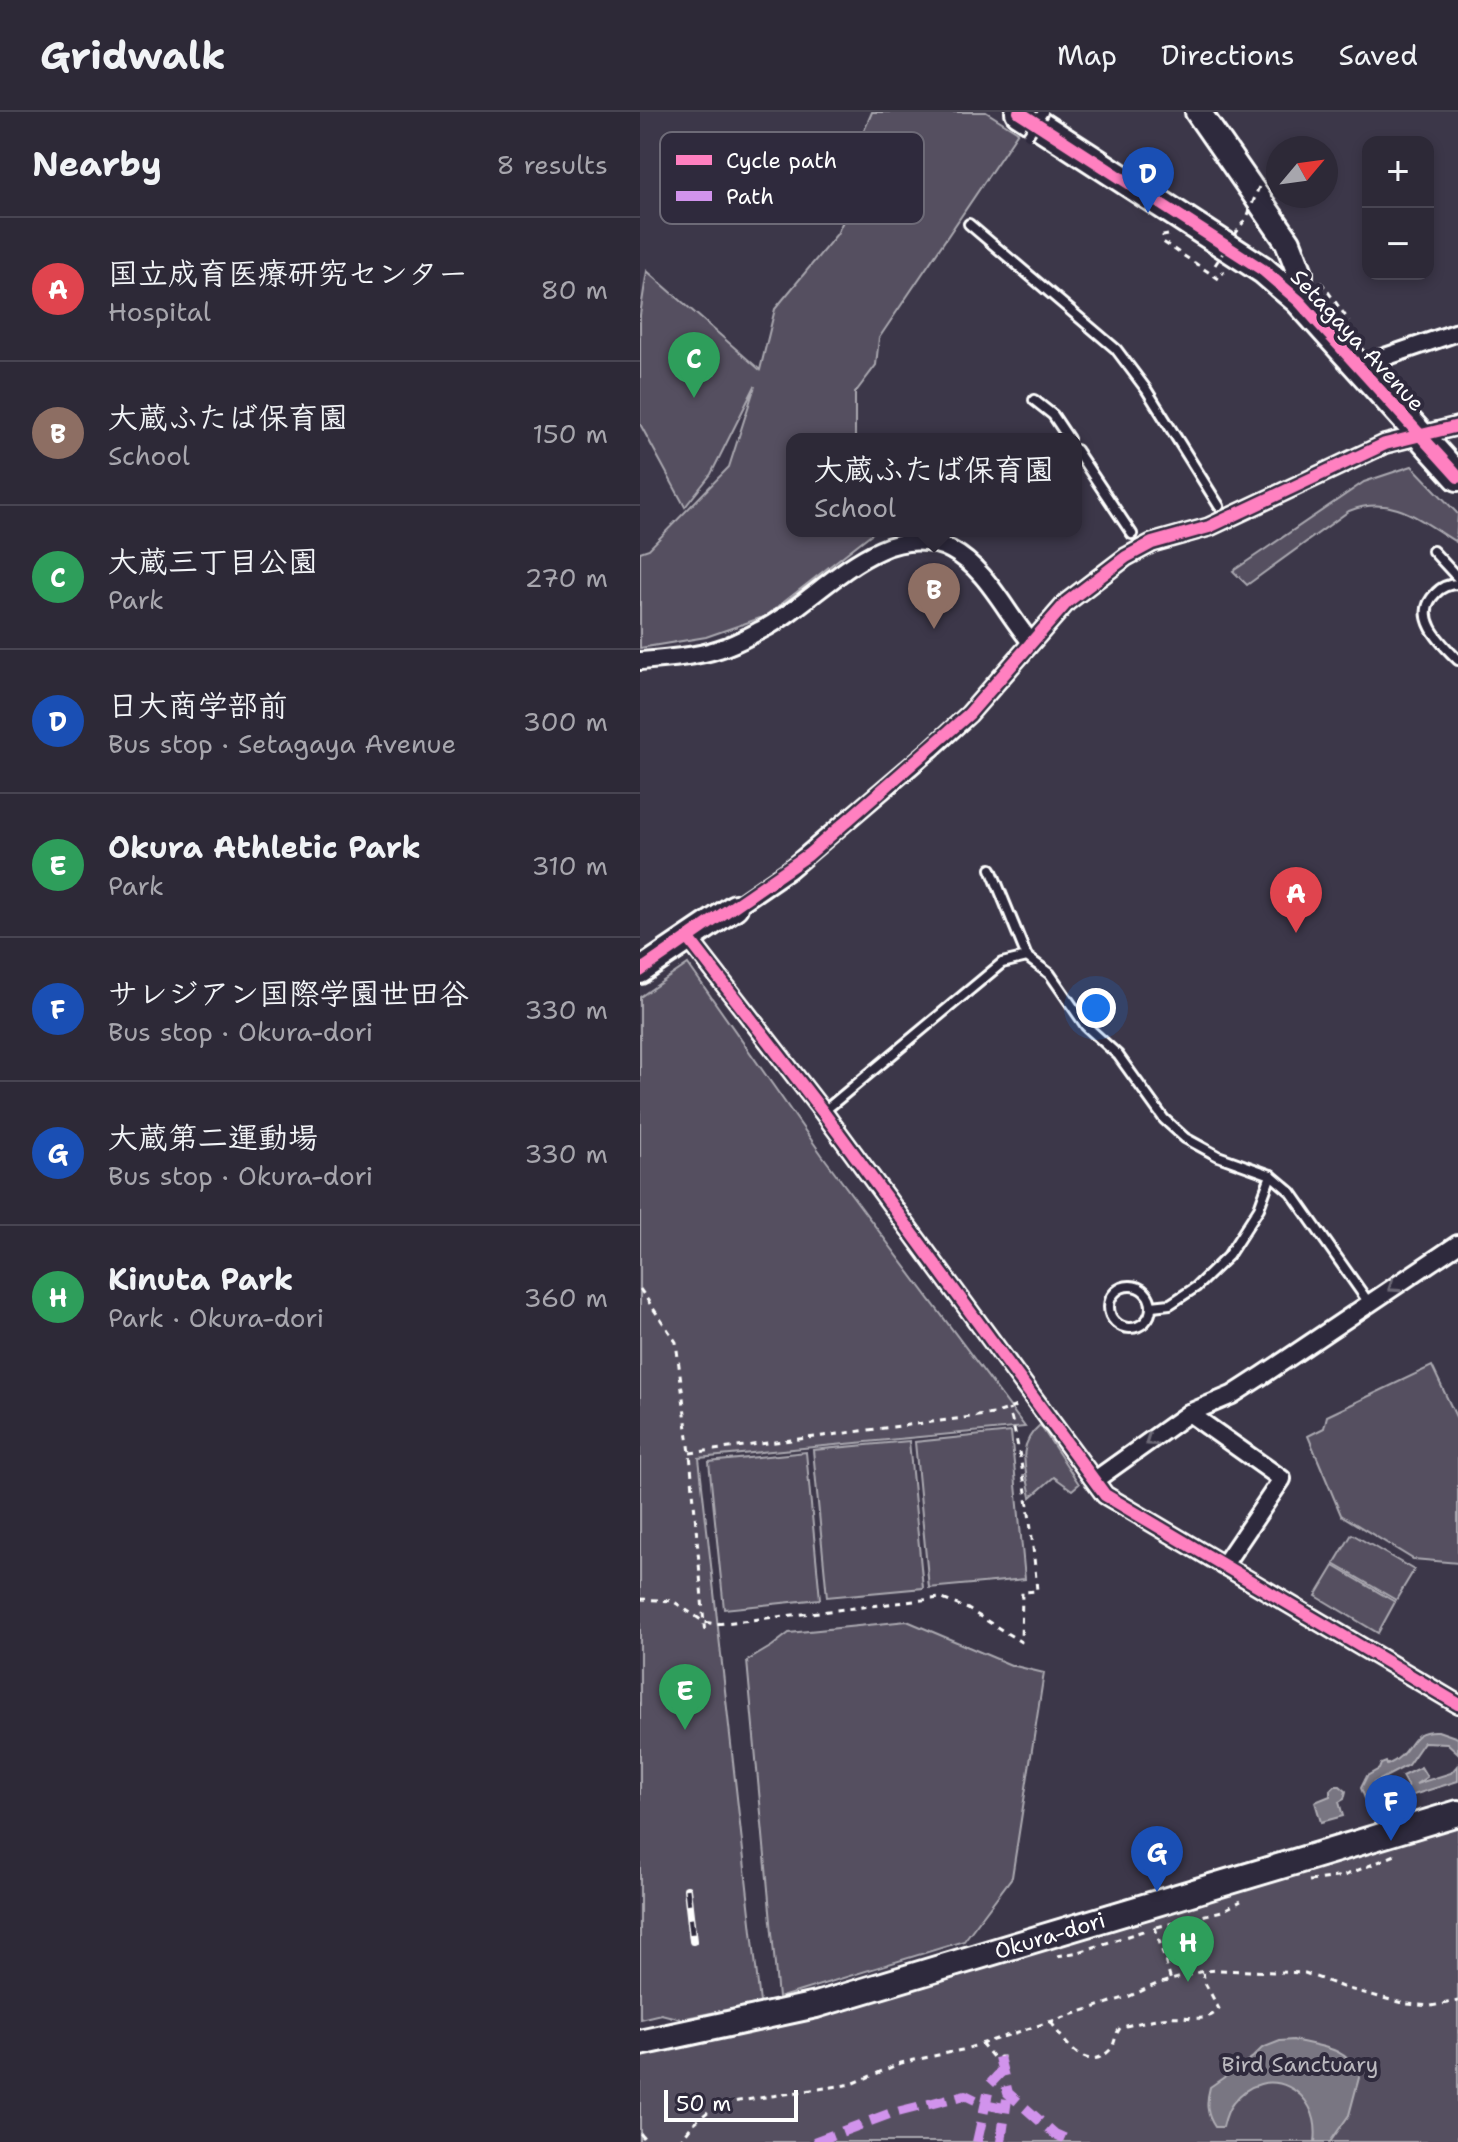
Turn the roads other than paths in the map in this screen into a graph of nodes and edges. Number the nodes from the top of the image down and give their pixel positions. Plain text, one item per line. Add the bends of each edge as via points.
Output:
1 (1043, 112) edge
2 (1198, 112) edge
3 (1023, 123) edge
4 (1276, 223) junction
5 (969, 224) dead end
6 (1235, 261) junction
7 (1299, 301) junction
8 (1458, 332) edge
9 (1361, 371) junction
10 (1034, 400) dead end
11 (1458, 426) edge
12 (1065, 433) edge
13 (1419, 435) junction
14 (1082, 459) edge
15 (1458, 477) edge
16 (1219, 506) dead end
17 (1132, 534) dead end
18 (1433, 551) dead end
19 (1458, 581) edge
20 (1031, 642) junction
21 (1458, 660) edge
22 (640, 661) edge
23 (991, 869) dead end
24 (735, 907) joint
25 (689, 939) junction
26 (1027, 957) junction
27 (640, 971) edge
28 (823, 1112) junction
29 (1271, 1175) junction
30 (1458, 1244) edge
31 (1369, 1303) junction
32 (1152, 1306) junction
33 (1189, 1413) junction
34 (1095, 1480) junction
35 (1223, 1566) junction
36 (1458, 1704) edge
37 (1458, 1813) edge
38 (640, 2043) edge

1 - 3 lane, bridge
2 - 4 street
3 - 6 main road, Setagaya Avenue
4 - 6 street via 1277,239 1267,251
4 - 7 street via 1296,258
5 - 16 lane via 1116,349
6 - 7 main road, Setagaya Avenue
7 - 9 main road, Setagaya Avenue
8 - 9 street via 1376,360
9 - 13 main road, Setagaya Avenue
10 - 12 lane
11 - 13 street
13 - 15 main road, Setagaya Avenue
13 - 20 street via 1358,455 1209,527 1152,543 1067,602
14 - 17 lane
18 - 19 lane
19 - 21 lane via 1437,592 1426,613 1429,625
20 - 22 street via 977,569 950,550 904,541 876,550 767,627 718,650
20 - 24 street via 931,749 799,863
23 - 26 lane
24 - 25 street
25 - 27 street
25 - 28 street
26 - 28 lane via 1002,963
26 - 29 lane via 1050,974 1086,1026 1118,1055 1164,1119 1185,1138
28 - 34 street
29 - 31 lane via 1291,1192
29 - 32 lane via 1259,1208 1228,1256 1183,1296
30 -> 31 street
31 - 33 street via 1232,1395
32 - 32 lane via 1148,1319 1128,1328 1114,1320 1109,1307 1113,1294 1133,1286 1146,1292
33 -> 34 street
33 - 35 street via 1282,1479
34 - 35 street via 1105,1495
35 - 36 street
37 - 38 street, Okura-dori via 816,2005

